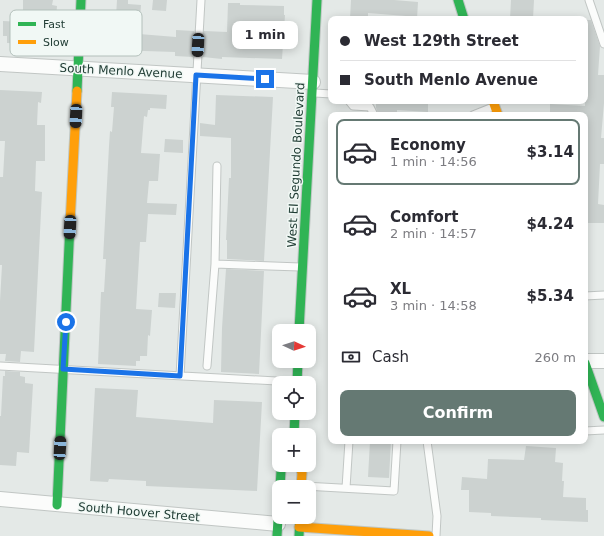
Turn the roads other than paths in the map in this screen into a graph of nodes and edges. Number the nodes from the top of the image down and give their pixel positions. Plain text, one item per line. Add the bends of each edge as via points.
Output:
1 (81, 0) edge
2 (200, 0) edge
3 (317, 0) edge
4 (458, 0) edge
5 (589, 0) edge
6 (81, 10) edge
7 (463, 16) edge
8 (604, 44) edge
9 (79, 56) edge
10 (0, 64) edge
11 (78, 68) junction
12 (196, 75) junction
13 (313, 88) junction
14 (328, 93) edge
15 (351, 104) edge
16 (495, 107) edge
17 (372, 112) edge
18 (481, 112) edge
19 (217, 166) dead end
20 (215, 264) junction
21 (303, 267) junction
22 (604, 295) edge
23 (588, 296) edge
24 (299, 324) edge
25 (604, 361) edge
26 (588, 362) edge
27 (0, 366) edge
28 (207, 366) dead end
29 (63, 369) junction
30 (588, 371) edge
31 (180, 376) junction
32 (272, 381) edge
33 (604, 417) edge
34 (604, 430) edge
35 (588, 431) edge
36 (349, 444) edge
37 (397, 444) edge
38 (427, 444) edge
39 (316, 487) edge
40 (346, 488) junction
41 (0, 499) edge
42 (57, 505) junction
43 (278, 530) edge
44 (299, 531) edge
45 (429, 536) edge
46 (436, 536) edge

1 - 6 street
2 - 12 lane
3 - 13 street, West El Segundo Boulevard
4 - 7 street
5 - 8 lane
9 - 11 street
10 - 11 street, South Menlo Avenue
11 - 12 street, South Menlo Avenue
11 - 29 street
12 - 13 street, South Menlo Avenue
12 - 31 lane
13 - 14 lane
13 - 21 street, West El Segundo Boulevard
15 - 17 lane via 370,107
16 - 18 lane
19 - 20 lane
20 - 21 lane
20 - 28 lane
21 - 24 street, West El Segundo Boulevard
22 - 23 lane
25 - 26 street
27 - 29 lane
29 - 31 lane
29 - 42 street
30 - 33 street
31 - 32 lane
34 - 35 lane
36 - 40 lane
37 - 40 lane via 394,491
38 - 46 lane via 437,516
39 - 40 lane
41 - 42 street, South Hoover Street
42 - 43 street, South Hoover Street
44 - 45 street

